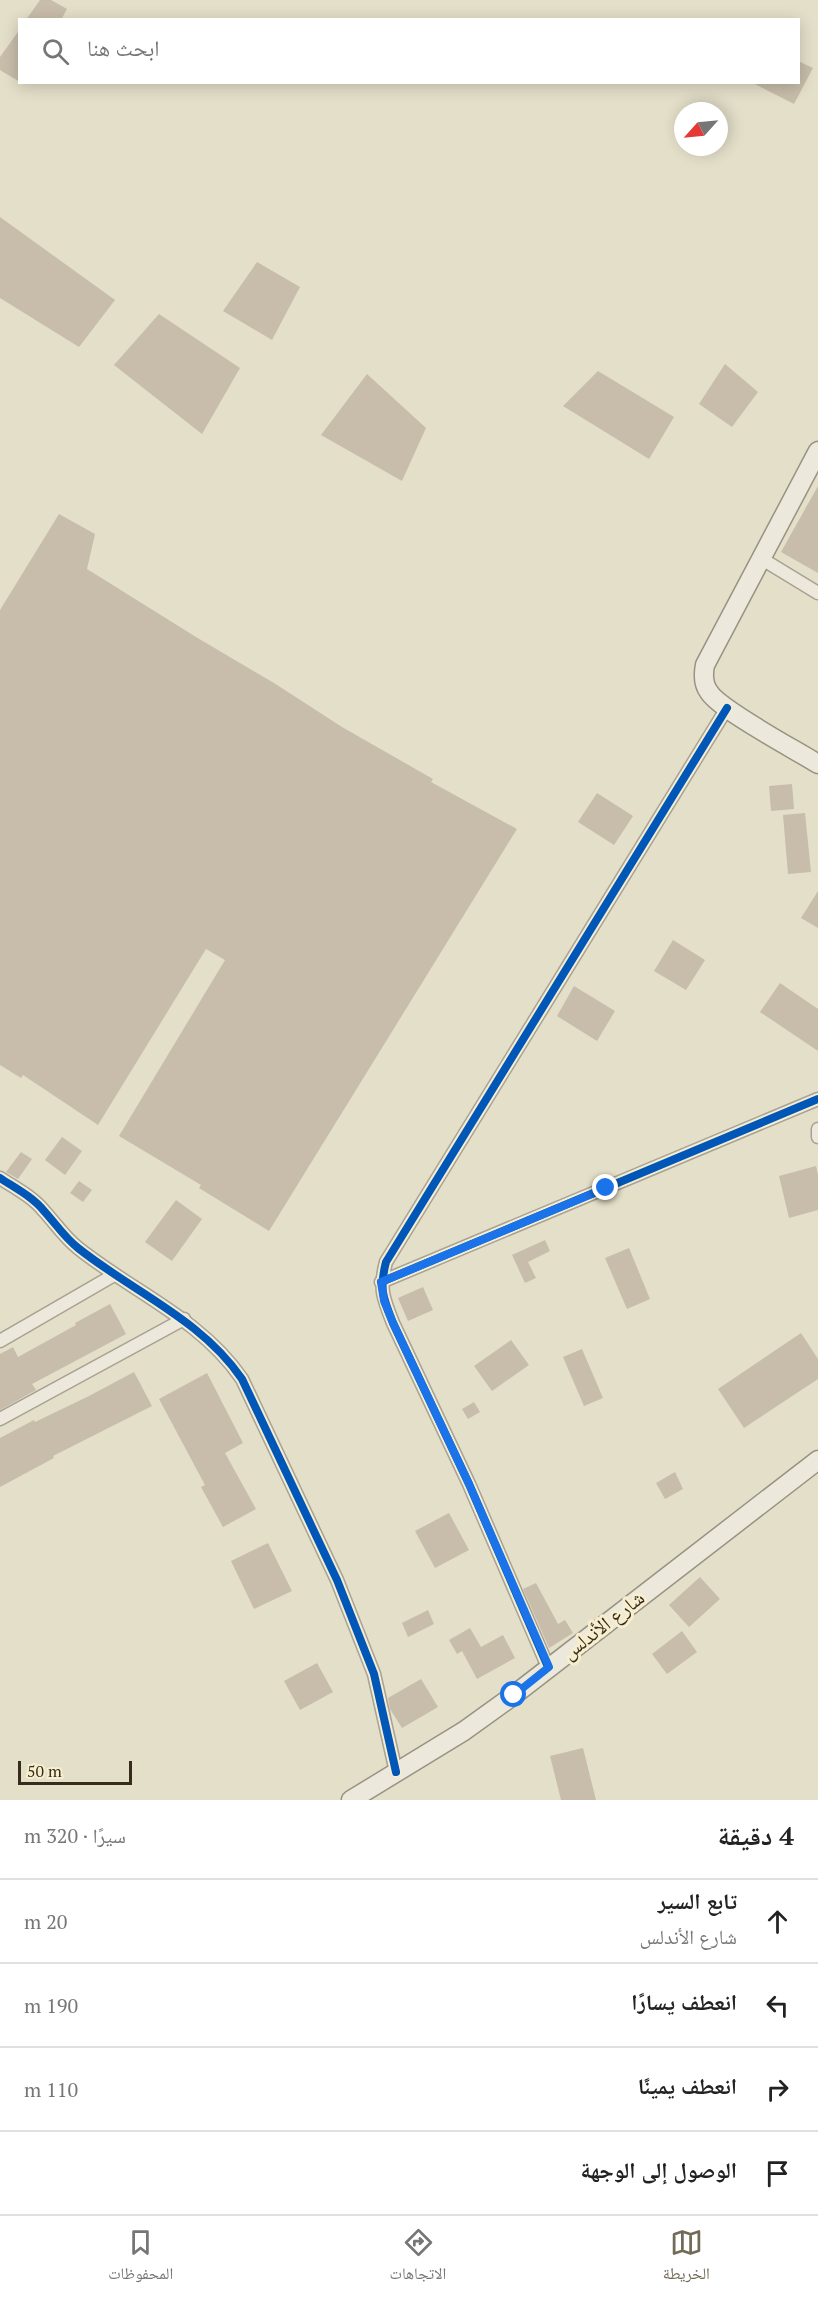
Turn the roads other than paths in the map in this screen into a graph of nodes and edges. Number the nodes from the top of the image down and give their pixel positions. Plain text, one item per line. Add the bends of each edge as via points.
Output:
1 (818, 451) edge
2 (762, 559) junction
3 (818, 593) edge
4 (727, 708) junction
5 (818, 764) edge
6 (818, 1099) edge
7 (818, 1129) edge
8 (818, 1137) edge
9 (0, 1178) edge
10 (114, 1275) junction
11 (381, 1282) junction
12 (184, 1319) junction
13 (0, 1341) edge
14 (0, 1419) edge
15 (818, 1460) edge
16 (549, 1667) junction
17 (396, 1772) junction
18 (351, 1800) edge

1 - 2 main road
2 - 3 street
2 - 4 main road via 705,666 705,685 710,695
4 - 5 main road
4 - 11 street via 386,1262
6 - 11 street
7 - 8 street
9 - 10 street via 33,1200 62,1235
10 - 12 street
10 - 13 street
11 - 16 street via 393,1323
12 - 14 street
12 - 17 street via 212,1342 242,1379 337,1580 374,1674
15 - 16 main road, شارع الأندلس
16 - 17 main road, شارع الأندلس via 464,1731
17 - 18 main road, شارع الأندلس

